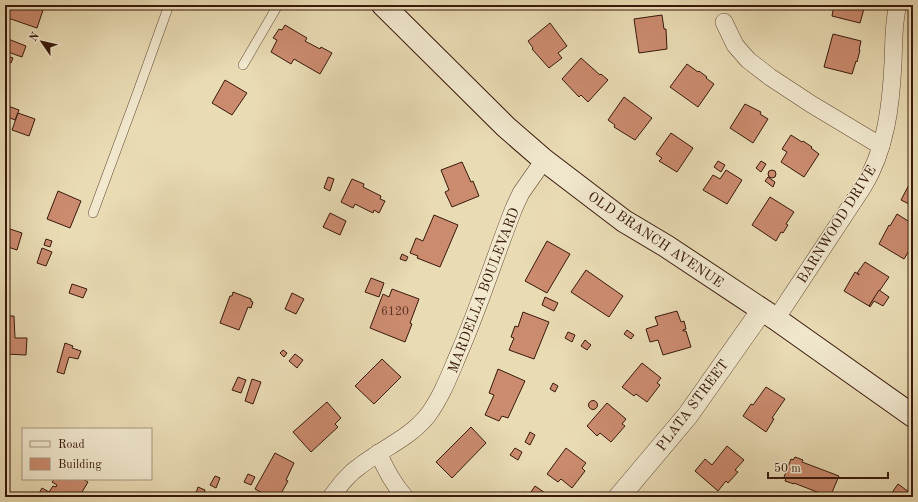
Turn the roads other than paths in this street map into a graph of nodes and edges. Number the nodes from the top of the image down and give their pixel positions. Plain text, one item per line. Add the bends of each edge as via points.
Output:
1 (169, 5) edge
2 (278, 5) edge
3 (383, 5) edge
4 (898, 5) edge
5 (724, 22) dead end
6 (243, 65) dead end
7 (881, 146) junction
8 (544, 160) junction
9 (93, 212) dead end
10 (769, 314) junction
11 (913, 416) edge
12 (378, 453) junction
13 (331, 497) edge
14 (405, 497) edge
15 (619, 497) edge

1 - 9 lane
2 - 6 lane
3 - 8 main road, OLD BRANCH AVENUE via 506,127
4 - 7 street, BARNWOOD DRIVE via 890,111
5 - 7 street via 735,45 748,60 811,104
7 - 10 street, BARNWOOD DRIVE via 867,181
8 - 10 main road, OLD BRANCH AVENUE via 624,221
8 - 12 street, MARDELLA BOULEVARD via 514,208 477,312 439,398 416,428
10 - 11 main road, OLD BRANCH AVENUE
10 - 15 street, PLATA STREET
12 - 13 street, MARDELLA BOULEVARD via 347,477
12 - 14 street via 387,472

